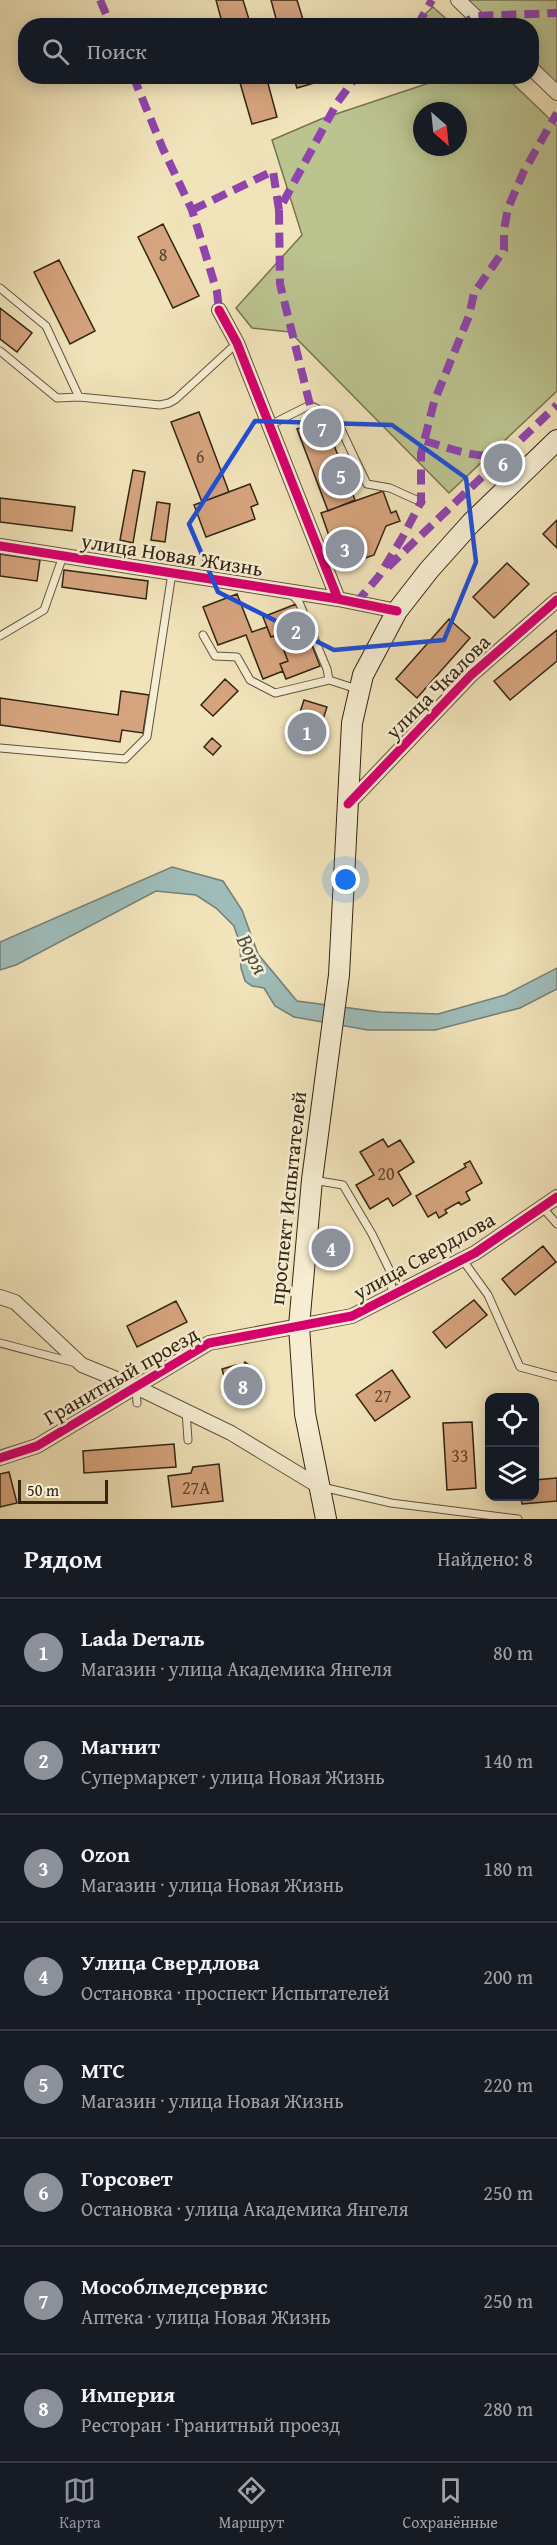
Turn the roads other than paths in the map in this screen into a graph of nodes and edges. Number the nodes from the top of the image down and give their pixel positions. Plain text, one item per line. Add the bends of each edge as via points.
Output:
1 (458, 0) edge
2 (477, 18) edge
3 (539, 76) edge
4 (557, 93) edge
5 (0, 288) edge
6 (219, 310) dead end
7 (237, 343) junction
8 (0, 351) edge
9 (79, 397) junction
10 (270, 425) junction
11 (557, 440) edge
12 (421, 502) dead end
13 (0, 546) edge
14 (63, 556) junction
15 (172, 573) junction
16 (288, 591) junction
17 (338, 599) junction
18 (557, 600) edge
19 (397, 610) junction
20 (203, 635) dead end
21 (0, 636) edge
22 (329, 680) junction
23 (360, 690) junction
24 (0, 748) edge
25 (348, 804) junction
26 (312, 1180) junction
27 (557, 1197) edge
28 (542, 1207) junction
29 (557, 1224) edge
30 (462, 1259) junction
31 (392, 1295) junction
32 (0, 1297) edge
33 (299, 1326) junction
34 (0, 1343) edge
35 (82, 1365) junction
36 (557, 1377) edge
37 (136, 1387) junction
38 (137, 1403) dead end
39 (186, 1411) junction
40 (189, 1440) dead end
41 (0, 1458) edge
42 (320, 1487) junction
43 (326, 1519) edge
44 (518, 1519) edge

1 - 2 street
3 - 4 street
5 - 9 lane via 46,326
6 - 7 street
7 - 9 lane via 169,403
7 - 10 street
8 - 9 lane via 57,398
10 - 12 lane via 310,405 336,419 367,484 390,488
10 - 17 street
11 - 19 main road, проспект Испытателей via 471,523
13 - 14 street, улица Новая Жизнь
14 - 15 street, улица Новая Жизнь
14 - 21 lane via 44,610
15 - 16 street, улица Новая Жизнь
15 - 24 lane via 147,737 126,759
16 - 17 street, улица Новая Жизнь
16 - 22 lane via 299,602
17 - 19 street, улица Новая Жизнь
18 - 25 street, улица Чкалова via 471,675
19 - 23 main road, проспект Испытателей via 363,675
20 - 22 lane via 215,656 237,657 250,680 276,693
22 - 23 lane
23 - 25 main road, проспект Испытателей via 352,723
25 - 26 main road, проспект Испытателей via 339,975
26 - 31 lane via 343,1185 391,1273
26 - 33 main road, проспект Испытателей
27 - 28 street, улица Свердлова
28 - 29 lane
28 - 30 street, улица Свердлова
30 - 31 street, улица Свердлова
30 - 36 lane via 488,1295 520,1367
31 - 33 street, улица Свердлова via 352,1316
32 - 35 street via 15,1302
33 - 37 street, Гранитный проезд via 209,1343
33 - 42 main road, проспект Испытателей via 305,1414
34 - 35 lane
35 - 37 street
37 - 38 lane
37 - 39 street
37 - 41 street, Гранитный проезд via 37,1446
39 - 40 lane
39 - 42 street via 231,1433
42 - 43 main road, проспект Испытателей
42 - 44 lane via 391,1503

